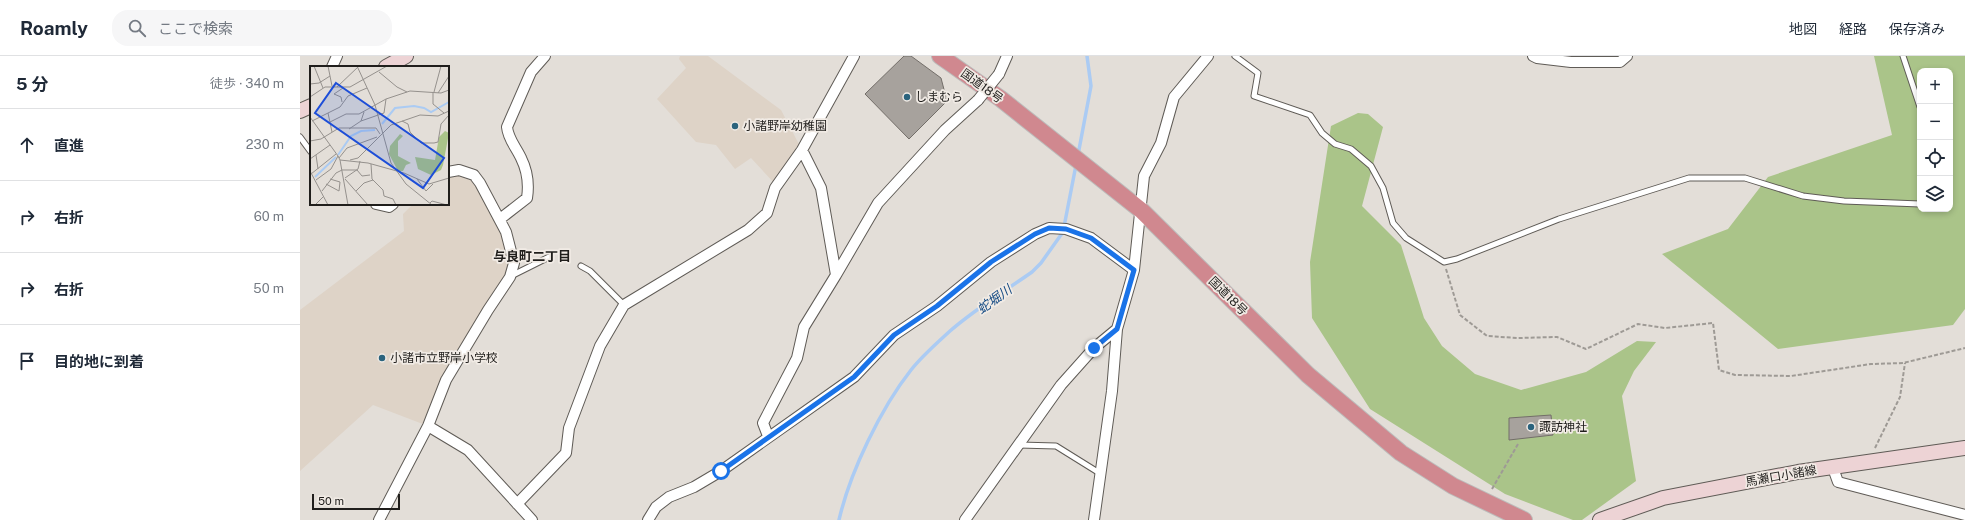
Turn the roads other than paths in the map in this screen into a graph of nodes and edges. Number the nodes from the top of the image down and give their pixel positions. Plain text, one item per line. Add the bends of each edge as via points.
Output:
1 (337, 56) edge
2 (545, 56) edge
3 (854, 56) edge
4 (940, 56) edge
5 (1007, 56) edge
6 (1208, 56) edge
7 (1235, 56) edge
8 (1533, 56) edge
9 (1627, 56) edge
10 (1902, 56) edge
11 (404, 61) edge
12 (332, 66) edge
13 (389, 66) edge
14 (1919, 104) edge
15 (310, 106) edge
16 (300, 111) edge
17 (300, 137) edge
18 (802, 150) junction
19 (310, 151) edge
20 (449, 172) edge
21 (1917, 204) edge
22 (380, 205) edge
23 (392, 205) edge
24 (1142, 211) junction
25 (500, 219) junction
26 (550, 257) dead end
27 (581, 266) dead end
28 (1134, 270) junction
29 (836, 275) junction
30 (510, 277) junction
31 (624, 305) junction
32 (1117, 329) junction
33 (428, 426) junction
34 (768, 436) junction
35 (1018, 446) junction
36 (1965, 448) edge
37 (1833, 468) junction
38 (1101, 474) junction
39 (517, 504) junction
40 (1965, 515) edge
41 (379, 520) edge
42 (532, 520) edge
43 (648, 520) edge
44 (965, 520) edge
45 (1094, 520) edge
46 (1524, 520) edge
47 (1600, 520) edge

1 - 12 street
2 - 25 street via 531,72 506,127 507,135 522,159 528,185 527,198
3 - 18 street
4 - 24 highway, 国道18号 via 1002,99
5 - 29 street, bridge via 999,74 978,100 944,130 878,204
6 - 24 street via 1174,97 1161,143 1144,176
7 - 21 lane via 1258,73 1254,96 1310,115 1322,133 1335,144 1351,150 1371,166 1382,188 1393,223 1406,238 1444,262 1457,260 1559,219 1689,178 1745,178 1803,196 1844,201
8 - 9 street via 1571,62 1620,62
10 - 14 lane
11 - 13 main road
15 - 16 main road
17 - 19 lane
18 - 29 street via 821,188
18 - 31 street via 774,188 767,214 748,230
20 - 25 street via 459,170 474,175
22 - 23 street
24 - 28 street
24 - 46 highway, 国道18号 via 1308,375 1401,453 1453,486
25 - 30 street via 514,263
26 - 30 lane
27 - 31 lane via 590,271
28 - 32 street
28 - 34 street via 1091,238 1066,229 1049,228 1035,234 991,262 937,306 894,335 854,377
29 - 34 street via 804,327 798,358 763,423
30 - 33 street via 446,380
31 - 39 street via 600,346 568,428 566,453
32 - 35 street via 1094,348 1061,385
32 - 38 street
33 - 39 street via 468,450
33 - 41 street
34 - 43 street via 721,471 694,487 669,496 656,507
35 - 38 lane via 1056,446
35 - 44 street
36 - 37 main road, 馬瀬口小諸線
37 - 40 street via 1838,482
37 - 47 main road, 馬瀬口小諸線 via 1798,472 1662,498
38 - 45 street
39 - 42 street

